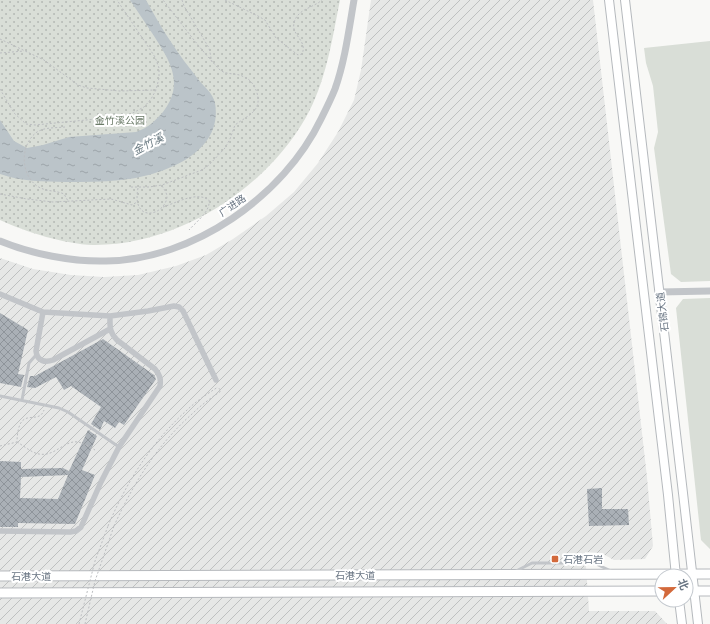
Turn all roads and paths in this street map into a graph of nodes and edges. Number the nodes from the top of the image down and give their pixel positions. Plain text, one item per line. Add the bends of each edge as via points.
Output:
1 (117, 0) edge
2 (163, 0) edge
3 (182, 0) edge
4 (225, 0) edge
5 (322, 0) edge
6 (354, 0) edge
7 (609, 0) edge
8 (625, 0) edge
9 (0, 39) edge
10 (24, 50) junction
11 (0, 53) edge
12 (212, 62) junction
13 (0, 89) edge
14 (156, 90) junction
15 (52, 123) junction
16 (65, 127) dead end
17 (53, 128) junction
18 (162, 185) junction
19 (131, 187) dead end
20 (138, 187) junction
21 (0, 194) edge
22 (68, 201) junction
23 (137, 202) junction
24 (163, 207) junction
25 (189, 230) dead end
26 (0, 241) edge
27 (710, 291) edge
28 (660, 292) junction
29 (0, 294) edge
30 (43, 312) junction
31 (110, 316) junction
32 (110, 329) junction
33 (36, 356) junction
34 (216, 380) dead end
35 (0, 396) edge
36 (22, 400) junction
37 (46, 405) junction
38 (17, 442) junction
39 (0, 446) edge
40 (118, 447) junction
41 (96, 450) dead end
42 (683, 493) junction
43 (668, 495) junction
44 (0, 531) edge
45 (675, 568) edge
46 (691, 568) edge
47 (694, 574) edge
48 (710, 574) edge
49 (654, 575) edge
50 (0, 576) edge
51 (654, 591) edge
52 (694, 591) edge
53 (710, 591) edge
54 (0, 593) edge
55 (680, 608) edge
56 (694, 608) edge
57 (79, 624) edge
58 (85, 624) edge
59 (682, 624) edge
60 (698, 624) edge

1 - 14 path via 159,68
2 - 12 path
3 - 12 path via 209,48
4 - 5 path via 264,20 276,38 298,55 302,54 304,44 294,30 296,17 301,11
6 - 26 street, 广进路 via 344,56 335,88 321,120 305,147 281,178 255,202 194,240 166,251 136,258 107,262 75,260 43,254
7 - 43 main road, 石锦大道
8 - 28 main road, 石锦大道
9 - 10 path
10 - 11 path
10 - 14 path via 86,88 120,91
12 - 18 path via 227,74 244,76 249,80 258,98 256,110 235,125 225,148 209,165 193,174
13 - 15 path via 14,113 26,124
14 - 15 path via 144,107 127,116
15 - 17 path
16 - 17 path
17 - 22 path via 38,131 32,136 27,143 24,164 36,185 44,190 64,194
18 - 20 path
18 - 24 path via 167,196
19 - 20 path
20 - 23 path
21 - 22 path via 53,202
22 - 23 path via 111,198 132,204
23 - 24 path via 147,213 153,213
24 - 25 path via 191,197 205,197 209,200 207,209
27 - 28 street
28 - 42 main road, 石锦大道
29 - 30 street
30 - 31 street
30 - 33 street
31 - 32 street
31 - 34 street via 179,307
32 - 33 street via 53,360 44,361
32 - 40 street via 116,340 155,369 161,379 160,386
33 - 36 lane via 29,363
35 - 36 lane
36 - 37 lane
37 - 38 path via 39,417 26,418 20,423
37 - 40 lane via 68,412
38 - 39 path
38 - 41 path via 37,454 45,455 78,442
40 - 44 street via 82,527 70,532
42 - 43 main road via 676,499
42 - 46 main road, 石锦大道
43 - 45 main road, 石锦大道
47 - 48 main road, 石港大道
49 - 50 main road, 石港大道
51 - 54 main road, 石港大道
52 - 53 main road
55 - 59 main road
56 - 60 main road, 石锦大道
57 - 58 path, bridge via 95,561 126,488 158,440 186,410 218,386 220,391 192,412 156,452 140,476 114,526 95,581

